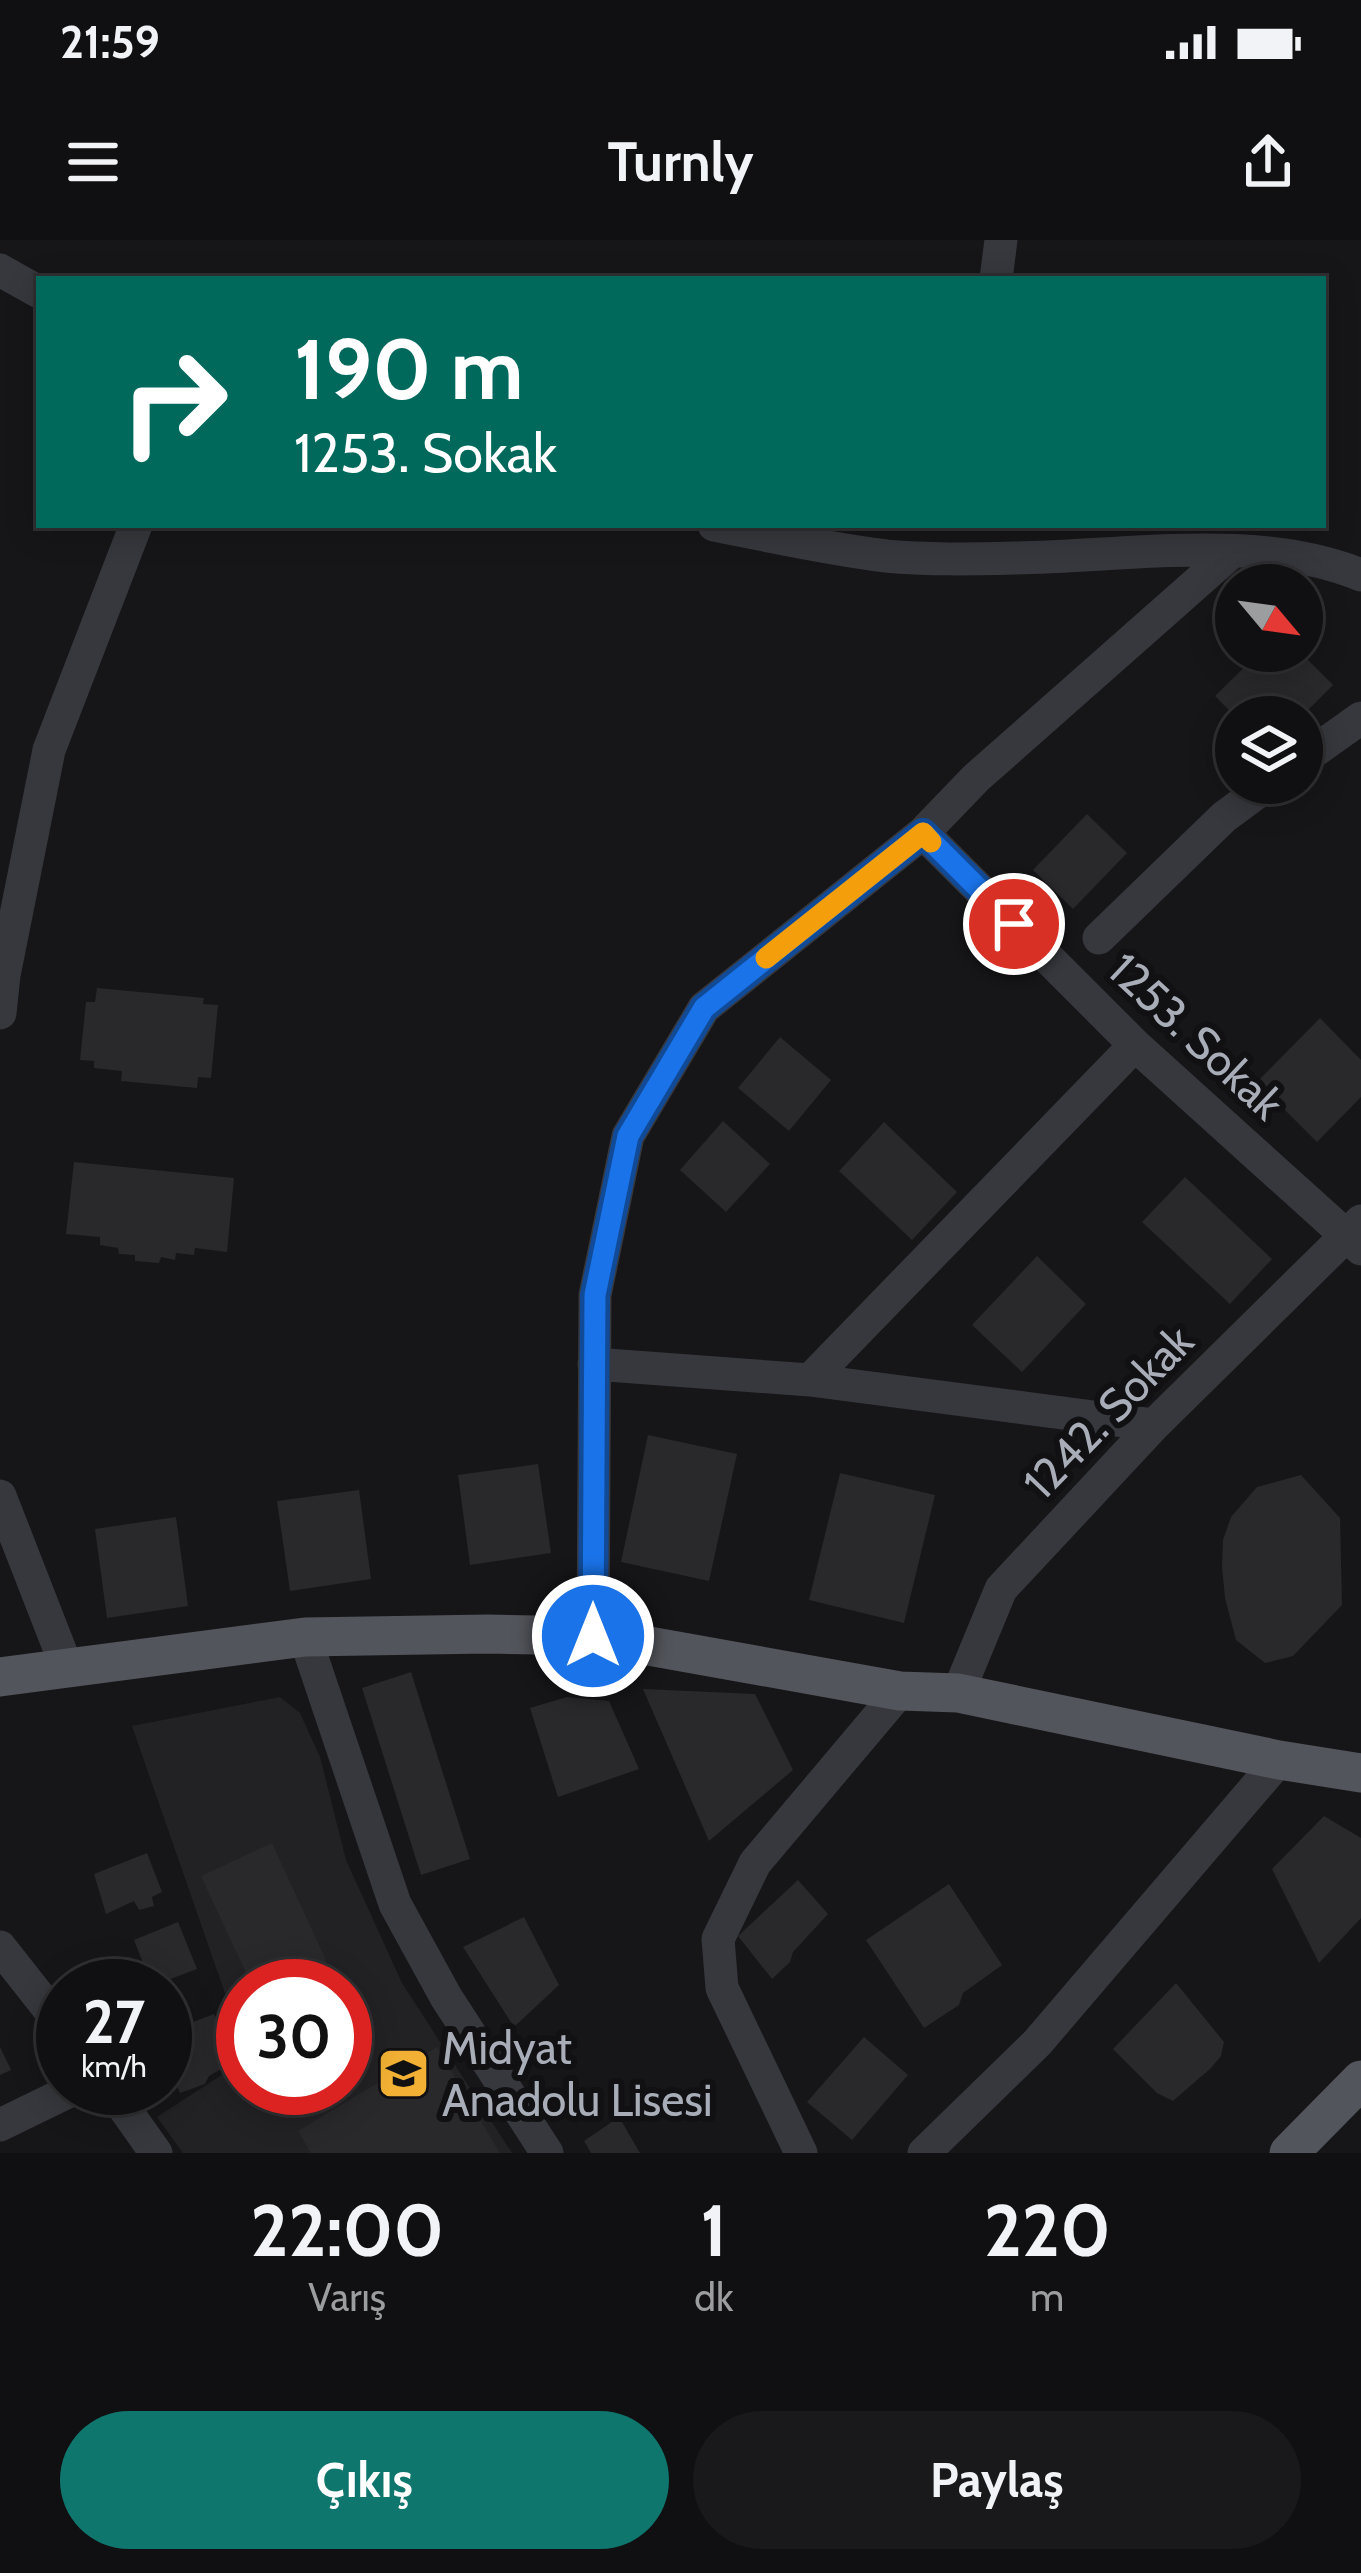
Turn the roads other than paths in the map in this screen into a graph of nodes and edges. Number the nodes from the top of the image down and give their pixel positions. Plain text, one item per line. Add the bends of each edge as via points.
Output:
1 (1001, 240) edge
2 (0, 270) edge
3 (996, 276) edge
4 (36, 290) edge
5 (135, 528) edge
6 (778, 530) edge
7 (1232, 550) junction
8 (1361, 575) edge
9 (1361, 718) edge
10 (1323, 745) edge
11 (1242, 804) edge
12 (923, 833) junction
13 (1099, 938) dead end
14 (0, 1013) edge
15 (1136, 1045) junction
16 (1356, 1235) edge
17 (594, 1364) junction
18 (810, 1380) junction
19 (1154, 1425) junction
20 (0, 1496) edge
21 (593, 1636) junction
22 (305, 1637) junction
23 (68, 1668) junction
24 (0, 1677) edge
25 (900, 1691) junction
26 (958, 1693) junction
27 (1279, 1760) junction
28 (1361, 1773) edge
29 (0, 1947) edge
30 (36, 1993) edge
31 (1361, 2080) edge
32 (36, 2107) edge
33 (129, 2115) edge
34 (0, 2125) edge
35 (156, 2153) edge
36 (547, 2153) edge
37 (801, 2153) edge
38 (924, 2153) edge
39 (1289, 2153) edge

1 - 3 street
2 - 4 street
5 - 14 street via 49,751
6 - 7 street via 888,556
7 - 8 street via 1332,563
7 - 12 street
9 - 10 street
11 - 13 street
12 - 15 street, 1253. Sokak
12 - 17 street via 704,1008 628,1136 595,1295
15 - 16 street, 1253. Sokak
15 - 18 street
16 - 19 street, 1242. Sokak
17 - 18 street
17 - 21 street
18 - 19 street
19 - 26 street, 1242. Sokak via 1001,1589
20 - 23 street
21 - 22 main road
21 - 25 main road
22 - 23 main road
22 - 36 street via 395,1904
23 - 24 main road
25 - 26 main road
25 - 37 street via 755,1863 718,1939 722,1988
26 - 27 main road
27 - 28 main road
27 - 38 street via 1037,2042
29 - 30 street
31 - 39 main road
32 - 34 street
33 - 35 street

